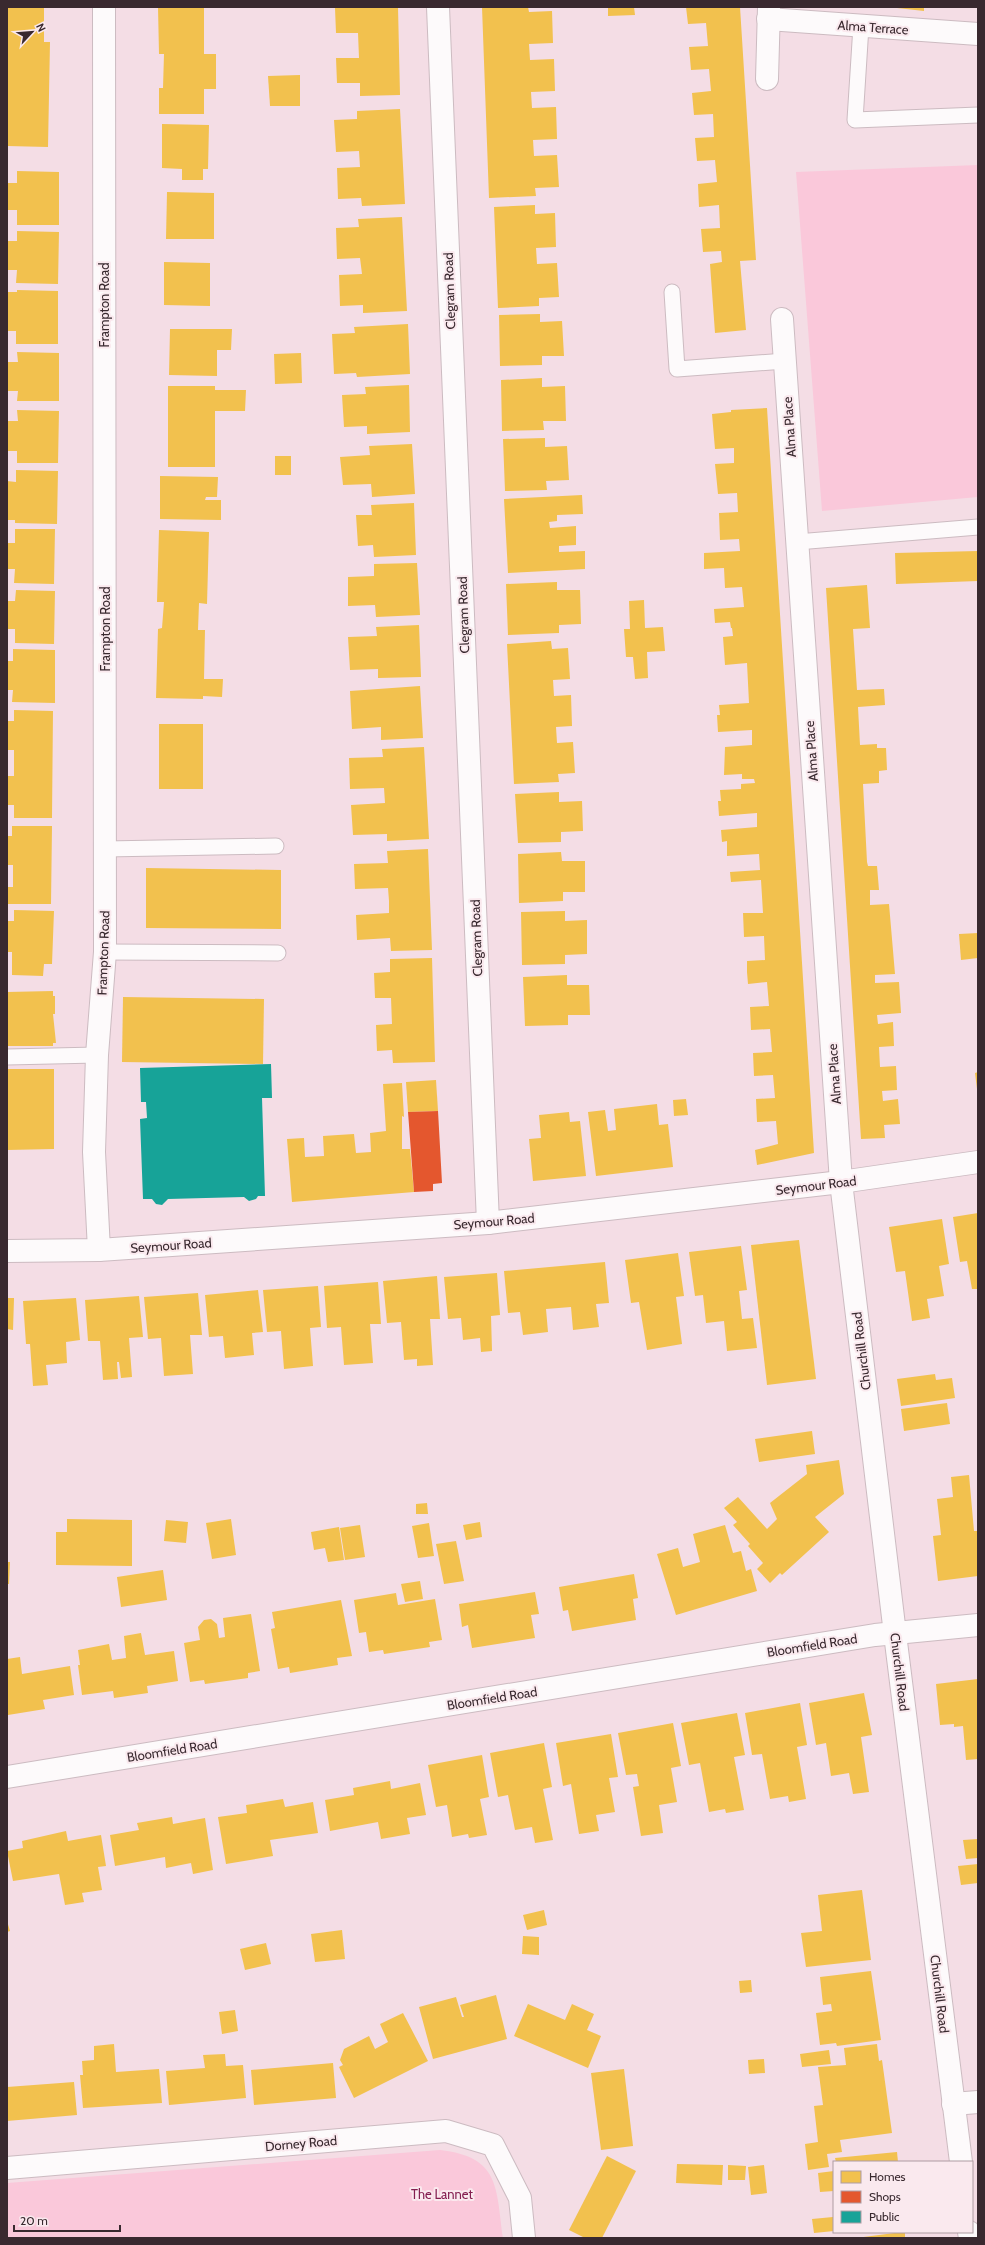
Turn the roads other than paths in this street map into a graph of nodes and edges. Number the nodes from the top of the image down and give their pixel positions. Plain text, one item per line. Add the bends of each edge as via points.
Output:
1 (104, 7) edge
2 (438, 7) edge
3 (768, 13) edge
4 (861, 26) junction
5 (978, 34) edge
6 (767, 79) dead end
7 (978, 115) edge
8 (672, 292) dead end
9 (782, 319) dead end
10 (785, 361) junction
11 (978, 527) edge
12 (797, 542) junction
13 (276, 846) dead end
14 (105, 849) junction
15 (105, 952) junction
16 (278, 953) dead end
17 (97, 1055) junction
18 (7, 1057) edge
19 (978, 1162) edge
20 (841, 1182) junction
21 (488, 1222) junction
22 (100, 1250) junction
23 (7, 1251) edge
24 (978, 1625) edge
25 (895, 1634) junction
26 (7, 1777) edge
27 (978, 2102) edge
28 (953, 2104) junction
29 (961, 2161) edge
30 (7, 2168) edge
31 (524, 2238) edge

1 - 14 street, Frampton Road
2 - 21 street, Clegram Road
3 - 4 street, Alma Terrace
3 - 6 street
4 - 5 street, Alma Terrace
4 - 7 lane via 855,120
8 - 10 lane via 677,369
9 - 10 street, Alma Place
10 - 12 street, Alma Place
11 - 12 lane
12 - 20 street, Alma Place
13 - 14 lane
14 - 15 street, Frampton Road
15 - 16 lane
15 - 17 street, Frampton Road
17 - 18 lane
17 - 22 street, Frampton Road via 94,1152
19 - 20 street, Seymour Road
20 - 21 street, Seymour Road
20 - 25 street, Churchill Road
21 - 22 street, Seymour Road
22 - 23 street, Seymour Road
24 - 25 street, Bloomfield Road
25 - 26 street, Bloomfield Road via 875,1635
25 - 28 street, Churchill Road
27 - 28 street
28 - 29 street, Churchill Road
30 - 31 street, Dorney Road via 446,2131 493,2145 520,2198

